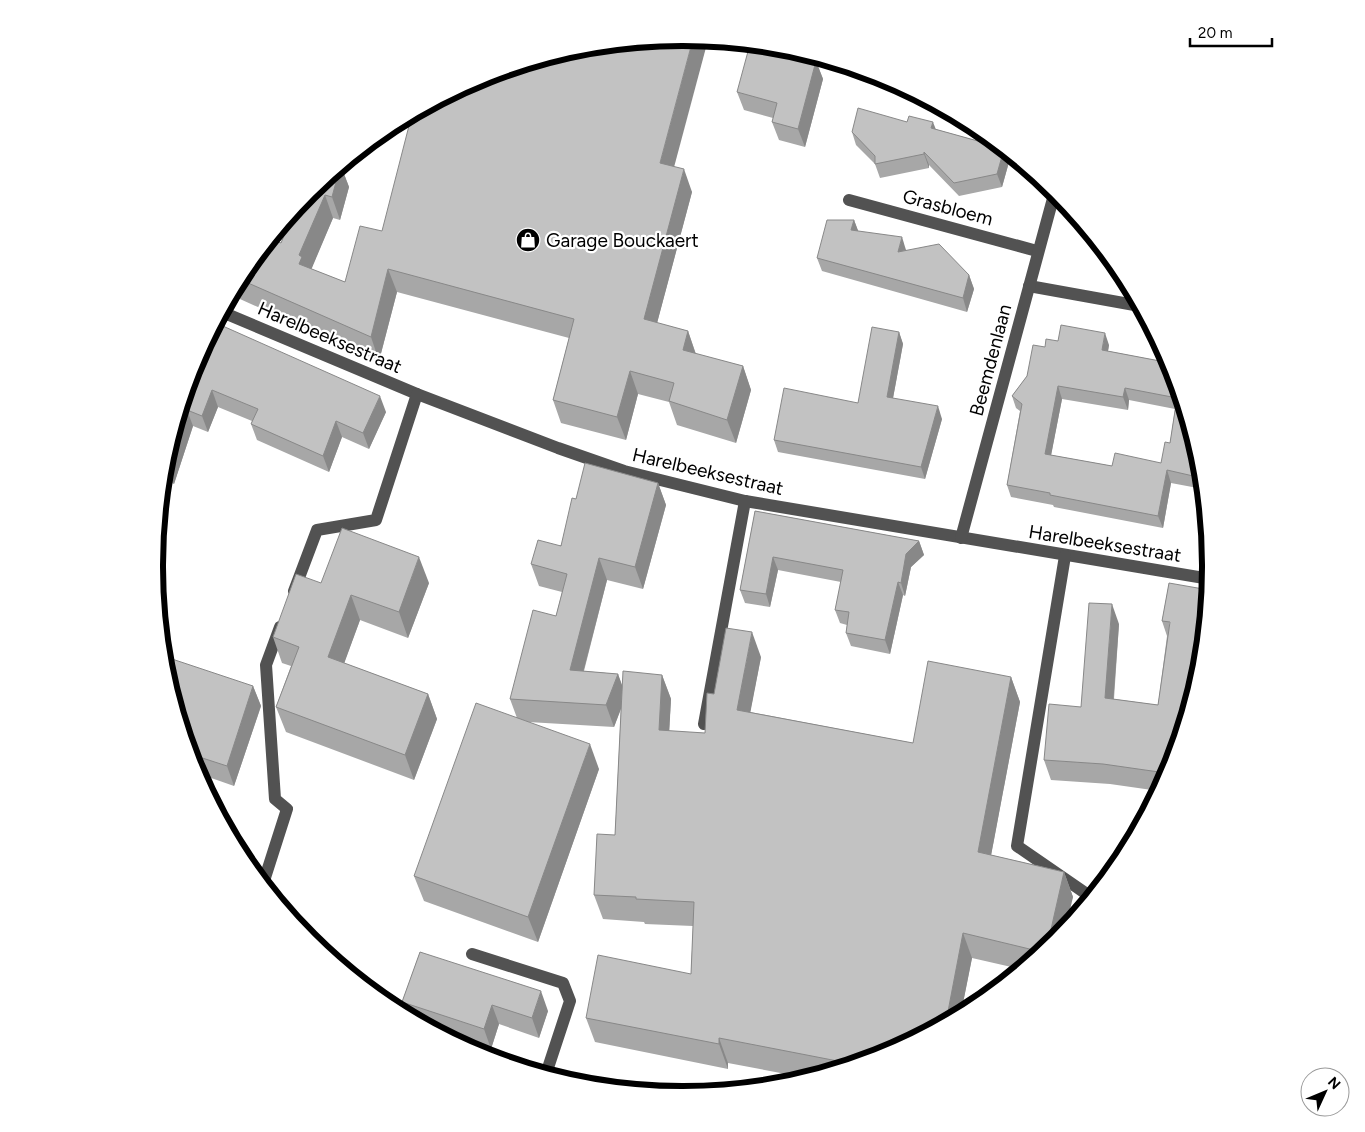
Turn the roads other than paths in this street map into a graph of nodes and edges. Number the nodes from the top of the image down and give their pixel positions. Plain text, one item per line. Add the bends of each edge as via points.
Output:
1 (849, 200) dead end
2 (1052, 200) edge
3 (1037, 251) junction
4 (1029, 286) junction
5 (1132, 305) edge
6 (228, 314) edge
7 (417, 394) junction
8 (745, 501) junction
9 (961, 538) junction
10 (1065, 556) junction
11 (1202, 578) edge
12 (704, 724) edge
13 (266, 876) edge
14 (1086, 893) edge
15 (472, 954) dead end
16 (548, 1068) edge

1 - 3 street, Grasbloem
2 - 3 street, Beemdenlaan
3 - 4 street, Beemdenlaan
4 - 5 street
4 - 9 street, Beemdenlaan
6 - 7 street, Harelbeeksestraat
7 - 8 street, Harelbeeksestraat via 624,470
7 - 13 street via 376,520 317,530 266,665 275,799 287,809
8 - 9 street, Harelbeeksestraat
8 - 12 street
9 - 10 street, Harelbeeksestraat
10 - 11 street, Harelbeeksestraat
10 - 14 street via 1017,846
15 - 16 street via 562,983 570,1001

